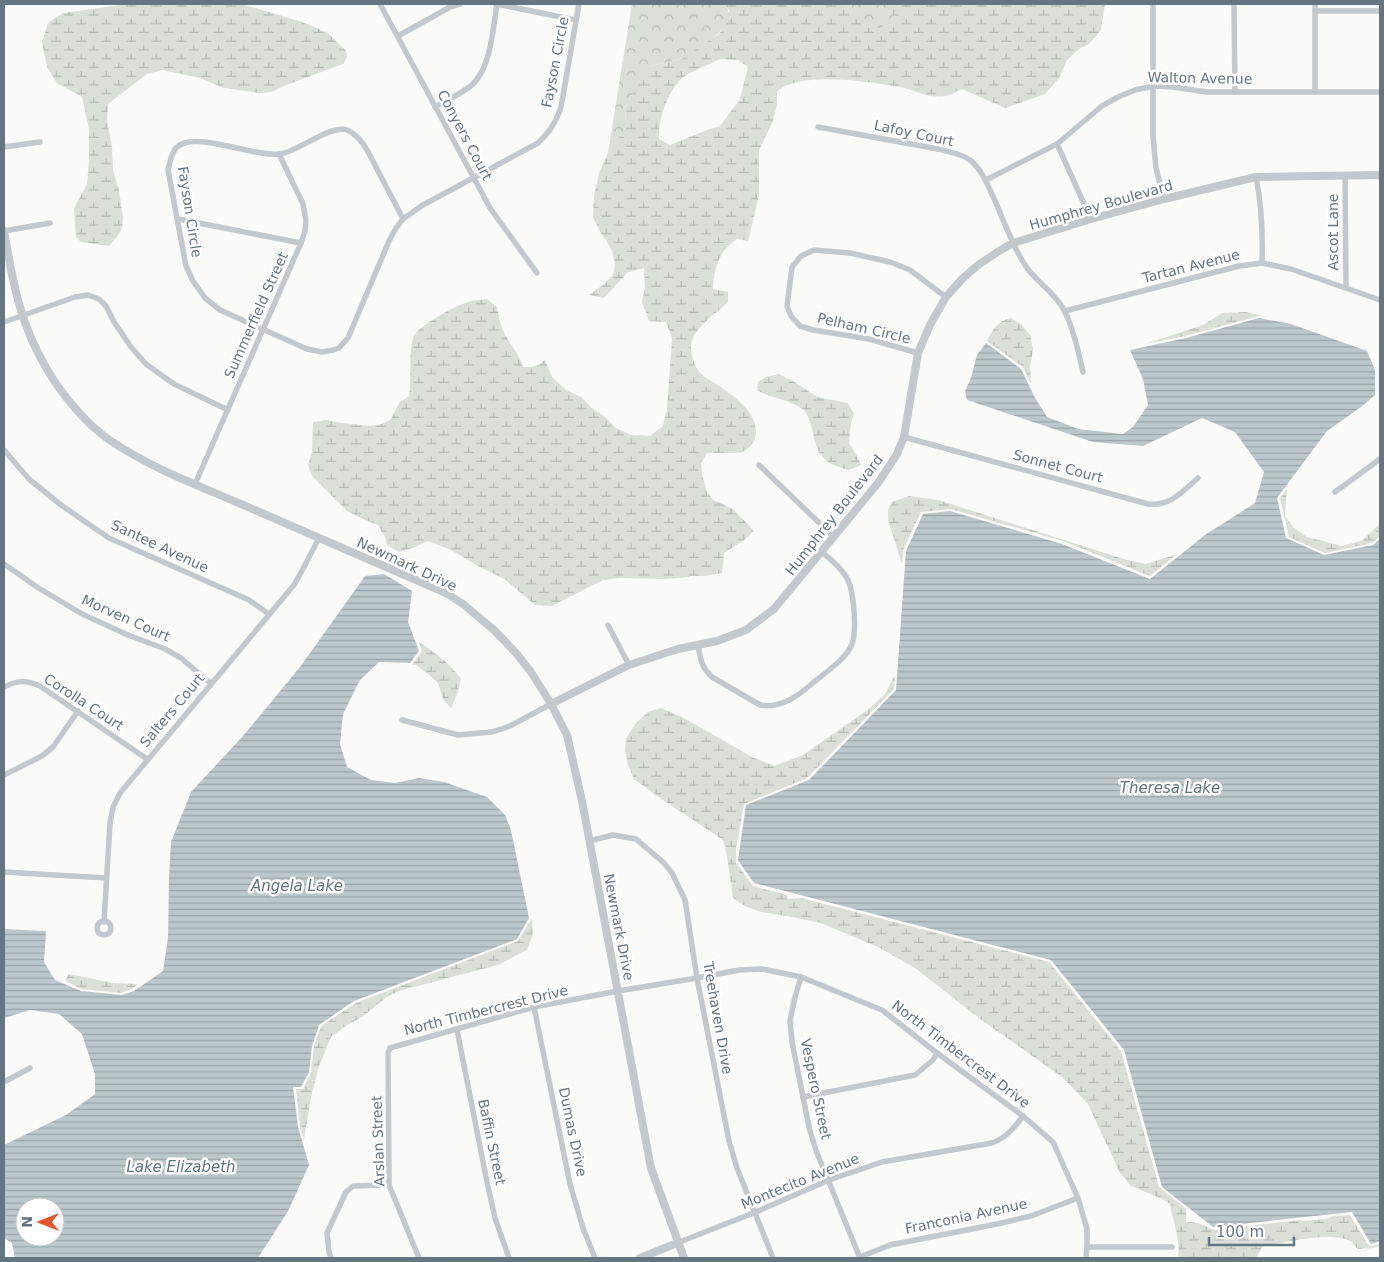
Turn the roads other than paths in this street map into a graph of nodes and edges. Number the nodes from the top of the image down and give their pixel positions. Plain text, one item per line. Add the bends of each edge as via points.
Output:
1 (380, 4) edge
2 (460, 4) edge
3 (497, 4) edge
4 (580, 4) edge
5 (1153, 4) edge
6 (1234, 4) edge
7 (1315, 4) edge
8 (1315, 11) junction
9 (1380, 11) edge
10 (576, 20) junction
11 (398, 36) junction
12 (1154, 86) junction
13 (1235, 92) junction
14 (1315, 92) junction
15 (1380, 92) edge
16 (435, 107) junction
17 (818, 127) dead end
18 (40, 142) dead end
19 (1057, 144) junction
20 (4, 148) edge
21 (279, 154) junction
22 (1345, 175) junction
23 (1380, 176) edge
24 (1256, 177) junction
25 (474, 178) junction
26 (986, 180) junction
27 (1164, 199) junction
28 (178, 219) junction
29 (403, 219) junction
30 (1091, 219) junction
31 (50, 223) dead end
32 (4, 231) edge
33 (301, 243) junction
34 (1013, 243) junction
35 (1262, 262) junction
36 (537, 272) dead end
37 (1346, 288) junction
38 (946, 297) junction
39 (1380, 300) edge
40 (1065, 311) junction
41 (21, 315) junction
42 (4, 322) edge
43 (264, 329) junction
44 (918, 353) junction
45 (1083, 372) dead end
46 (228, 410) junction
47 (904, 437) junction
48 (4, 450) edge
49 (1380, 458) edge
50 (758, 464) dead end
51 (1198, 478) dead end
52 (195, 484) junction
53 (1335, 492) dead end
54 (834, 537) junction
55 (319, 538) junction
56 (822, 552) junction
57 (4, 564) edge
58 (269, 614) junction
59 (608, 626) dead end
60 (698, 646) junction
61 (629, 665) junction
62 (210, 684) junction
63 (4, 686) edge
64 (551, 704) junction
65 (78, 712) junction
66 (402, 720) dead end
67 (147, 758) junction
68 (4, 775) edge
69 (590, 841) junction
70 (4, 872) edge
71 (106, 878) junction
72 (104, 922) dead end
73 (801, 977) junction
74 (697, 978) junction
75 (618, 991) junction
76 (534, 1007) junction
77 (457, 1030) junction
78 (390, 1048) joint
79 (937, 1053) junction
80 (30, 1068) dead end
81 (4, 1082) edge
82 (803, 1097) junction
83 (1023, 1116) junction
84 (829, 1180) junction
85 (389, 1185) junction
86 (1078, 1198) junction
87 (756, 1212) junction
88 (677, 1243) junction
89 (1087, 1247) junction
90 (1172, 1247) dead end
91 (860, 1257) edge
92 (331, 1258) edge
93 (419, 1258) edge
94 (509, 1258) edge
95 (595, 1258) edge
96 (640, 1258) edge
97 (684, 1258) edge
98 (773, 1258) edge
99 (1086, 1258) edge

1 - 11 street, Conyers Court
2 - 11 street
3 - 10 street
3 - 16 street via 488,57 479,78
4 - 10 street, Fayson Circle
5 - 12 street
6 - 13 street
7 - 8 street
8 - 9 street
8 - 14 street
10 - 25 street, Fayson Circle via 560,107 549,133 538,143
11 - 16 street, Conyers Court
12 - 13 street, Walton Avenue
12 - 19 street, Walton Avenue via 1135,90 1102,106
12 - 27 street via 1153,136 1156,168
13 - 14 street, Walton Avenue
14 - 15 street, Walton Avenue
16 - 25 street, Conyers Court
17 - 26 street, Lafoy Court via 938,148 970,160
18 - 20 street
19 - 26 street, Walton Avenue
19 - 30 street
21 - 28 street, Fayson Circle via 185,142 177,148 168,170
21 - 29 street, Fayson Circle via 335,130 345,130 357,136
21 - 33 street, Summerfield Street via 303,204 306,220
22 - 23 street, Humphrey Boulevard
22 - 24 street, Humphrey Boulevard
22 - 37 street, Ascot Lane
24 - 27 street, Humphrey Boulevard
24 - 35 street via 1261,200
25 - 29 street, Fayson Circle
25 - 36 street, Conyers Court via 490,208
26 - 34 street, Lafoy Court
27 - 30 street, Humphrey Boulevard
28 - 33 street
28 - 43 street, Fayson Circle via 186,266 205,298 220,310
29 - 43 street, Fayson Circle via 396,228 348,338 339,348 322,352
30 - 34 street, Humphrey Boulevard
31 - 32 street
32 - 41 street, Newmark Drive
33 - 43 street, Summerfield Street
34 - 38 street, Humphrey Boulevard via 978,265
34 - 40 street, Lafoy Court via 1027,268
35 - 37 street, Tartan Avenue
35 - 40 street, Tartan Avenue
37 - 39 street, Tartan Avenue
38 - 44 street, Humphrey Boulevard
38 - 44 street, Pelham Circle via 910,270 850,253 814,250 802,256 792,267 787,306 800,326 870,339
40 - 45 street, Lafoy Court
41 - 42 street
41 - 46 street via 76,297 88,295 99,299 146,364 174,384
41 - 52 street, Newmark Drive via 48,371 70,402 93,426 110,441
43 - 46 street, Summerfield Street
44 - 47 street, Humphrey Boulevard
46 - 52 street, Summerfield Street
47 - 51 street, Sonnet Court via 1148,504 1174,499
47 - 54 street, Humphrey Boulevard via 890,466
48 - 58 street, Santee Avenue via 29,479 60,505 109,538 249,600
49 - 53 street
50 - 54 street
52 - 55 street, Newmark Drive
54 - 56 street, Humphrey Boulevard
55 - 58 street, Salters Court via 294,584
55 - 64 street, Newmark Drive via 446,593 463,604 516,653
56 - 60 street, Humphrey Boulevard via 774,609 746,630
56 - 60 street via 848,580 855,628 852,645 839,662 802,693 779,705 760,705 712,677 701,664
57 - 62 street, Morven Court via 82,614 181,658
58 - 62 street, Salters Court
59 - 61 street
60 - 61 street, Humphrey Boulevard
61 - 64 street, Humphrey Boulevard
62 - 67 street, Salters Court
63 - 65 street, Corolla Court via 18,681 29,682
64 - 66 street via 492,732 458,735
64 - 69 street, Newmark Drive via 567,735
65 - 67 street, Corolla Court
65 - 68 street via 53,747
67 - 71 street, Salters Court via 113,807
69 - 74 street, Treehaven Drive via 613,835 636,839 672,873 685,900
69 - 75 street, Newmark Drive
70 - 71 street
71 - 72 street, Salters Court
73 - 74 street, North Timbercrest Drive via 762,969
73 - 79 street, North Timbercrest Drive via 882,1010
73 - 82 street, Vespero Street via 790,1021
74 - 75 street, North Timbercrest Drive
74 - 87 street, Treehaven Drive via 729,1141
75 - 76 street, North Timbercrest Drive
75 - 88 street, Newmark Drive via 651,1168
76 - 77 street, North Timbercrest Drive
76 - 95 street, Dumas Drive via 570,1184
77 - 78 street, North Timbercrest Drive
77 - 94 street, Baffin Street via 489,1191
78 - 85 street, Arslan Street
79 - 82 street via 915,1075
79 - 83 street, North Timbercrest Drive
80 - 81 street
82 - 84 street, Vespero Street via 810,1130
83 - 84 street, Montecito Avenue via 999,1141 882,1162
83 - 86 street, North Timbercrest Drive via 1053,1142
84 - 87 street, Montecito Avenue
84 - 91 street, Vespero Street
85 - 92 street via 352,1186 346,1192 328,1233
85 - 93 street, Arslan Street
86 - 89 street, North Timbercrest Drive via 1087,1229
86 - 91 street, Franconia Avenue via 1019,1220 890,1245
87 - 88 street, Montecito Avenue
87 - 98 street, Treehaven Drive
88 - 96 street, Montecito Avenue
88 - 97 street, Newmark Drive
89 - 90 street
89 - 99 street, North Timbercrest Drive

